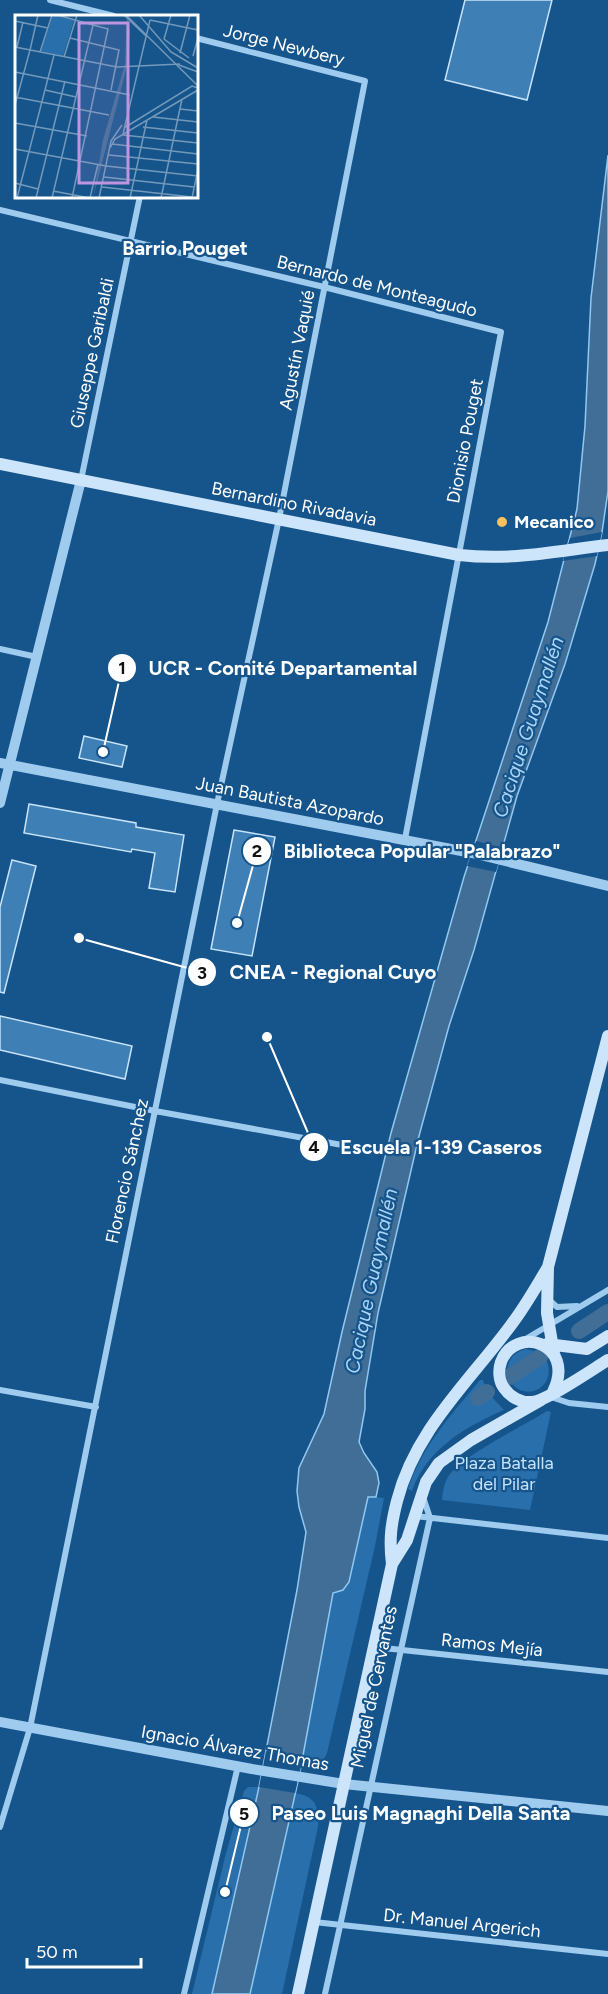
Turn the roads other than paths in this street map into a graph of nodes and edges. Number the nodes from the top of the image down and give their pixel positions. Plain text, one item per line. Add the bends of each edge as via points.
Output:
1 (50, 0) edge
2 (110, 15) edge
3 (198, 39) edge
4 (365, 81) joint
5 (140, 198) edge
6 (0, 210) edge
7 (131, 241) junction
8 (324, 287) junction
9 (501, 332) joint
10 (0, 464) edge
11 (81, 480) junction
12 (279, 519) junction
13 (604, 545) edge
14 (459, 555) junction
15 (0, 649) edge
16 (38, 657) junction
17 (5, 764) edge
18 (0, 803) edge
19 (217, 804) junction
20 (405, 839) junction
21 (608, 886) edge
22 (608, 1035) edge
23 (0, 1080) edge
24 (155, 1111) junction
25 (375, 1151) dead end
26 (548, 1267) junction
27 (608, 1290) edge
28 (547, 1296) junction
29 (586, 1304) junction
30 (511, 1325) junction
31 (549, 1325) junction
32 (608, 1336) edge
33 (553, 1349) junction
34 (510, 1350) junction
35 (608, 1360) edge
36 (0, 1390) edge
37 (547, 1396) junction
38 (451, 1398) junction
39 (96, 1407) junction
40 (608, 1407) edge
41 (422, 1493) junction
42 (414, 1516) junction
43 (430, 1518) junction
44 (608, 1538) edge
45 (392, 1564) junction
46 (374, 1647) junction
47 (401, 1650) junction
48 (608, 1672) edge
49 (0, 1722) edge
50 (30, 1728) junction
51 (238, 1766) junction
52 (344, 1784) junction
53 (371, 1786) junction
54 (608, 1811) edge
55 (0, 1827) edge
56 (313, 1922) junction
57 (340, 1925) junction
58 (608, 1953) edge
59 (184, 1994) edge
60 (298, 1994) edge
61 (325, 1994) edge

1 - 2 street
3 - 4 street, Jorge Newbery
4 - 8 street, Agustín Vaquié
5 - 7 street, Giuseppe Garibaldi
6 - 7 street, Bernardo de Monteagudo
7 - 8 street, Bernardo de Monteagudo
7 - 11 street, Giuseppe Garibaldi
8 - 9 street, Bernardo de Monteagudo
8 - 12 street, Agustín Vaquié
9 - 14 street, Dionisio Pouget
10 - 11 main road, Bernardino Rivadavia
11 - 12 main road, Bernardino Rivadavia
11 - 16 street
12 - 14 main road, Bernardino Rivadavia
12 - 19 street, Florencio Sánchez
13 - 14 main road, Bernardino Rivadavia via 507,558
14 - 20 street, Dionisio Pouget
15 - 16 street
16 - 17 street
17 - 18 street
17 - 19 street, Juan Bautista Azopardo
19 - 20 street, Juan Bautista Azopardo
19 - 24 street, Florencio Sánchez
20 - 21 street, Juan Bautista Azopardo
22 - 26 main road
23 - 24 street
24 - 25 street
24 - 39 street, Florencio Sánchez
26 - 28 main road
26 - 30 main road
27 - 29 street
28 - 29 street via 561,1308
28 - 31 main road
29 - 31 street
30 - 34 main road
30 - 38 main road
31 - 33 main road
31 - 34 street
32 - 33 main road via 587,1349
33 - 34 main road via 525,1342
33 - 37 main road via 560,1377
34 - 37 main road via 499,1372 505,1390 524,1402
34 - 38 main road
35 - 37 main road, Miguel de Cervantes
36 - 39 street
37 - 40 street via 568,1403
37 - 41 main road, Miguel de Cervantes via 444,1459 430,1475
38 - 45 main road, Miguel de Cervantes via 408,1466 390,1530
39 - 50 street, Florencio Sánchez
41 - 42 main road, Miguel de Cervantes
41 - 43 street
42 - 43 street
42 - 45 main road, Miguel de Cervantes
43 - 44 street
43 - 47 street, Miguel de Cervantes
45 - 46 main road, Miguel de Cervantes
46 - 47 street, Ramos Mejía
46 - 52 main road, Miguel de Cervantes
47 - 48 street, Ramos Mejía
47 - 53 street, Miguel de Cervantes
49 - 50 street, Ignacio Álvarez Thomas
50 - 51 street, Ignacio Álvarez Thomas
50 - 55 street, Florencio Sánchez
51 - 52 street, Ignacio Álvarez Thomas
51 - 59 street
52 - 53 street, Ignacio Álvarez Thomas
52 - 56 main road, Miguel de Cervantes
53 - 54 street, Ignacio Álvarez Thomas
53 - 57 street, Miguel de Cervantes
56 - 57 street, Dr. Manuel Argerich
56 - 60 main road, Miguel de Cervantes
57 - 58 street, Dr. Manuel Argerich
57 - 61 street, Miguel de Cervantes

